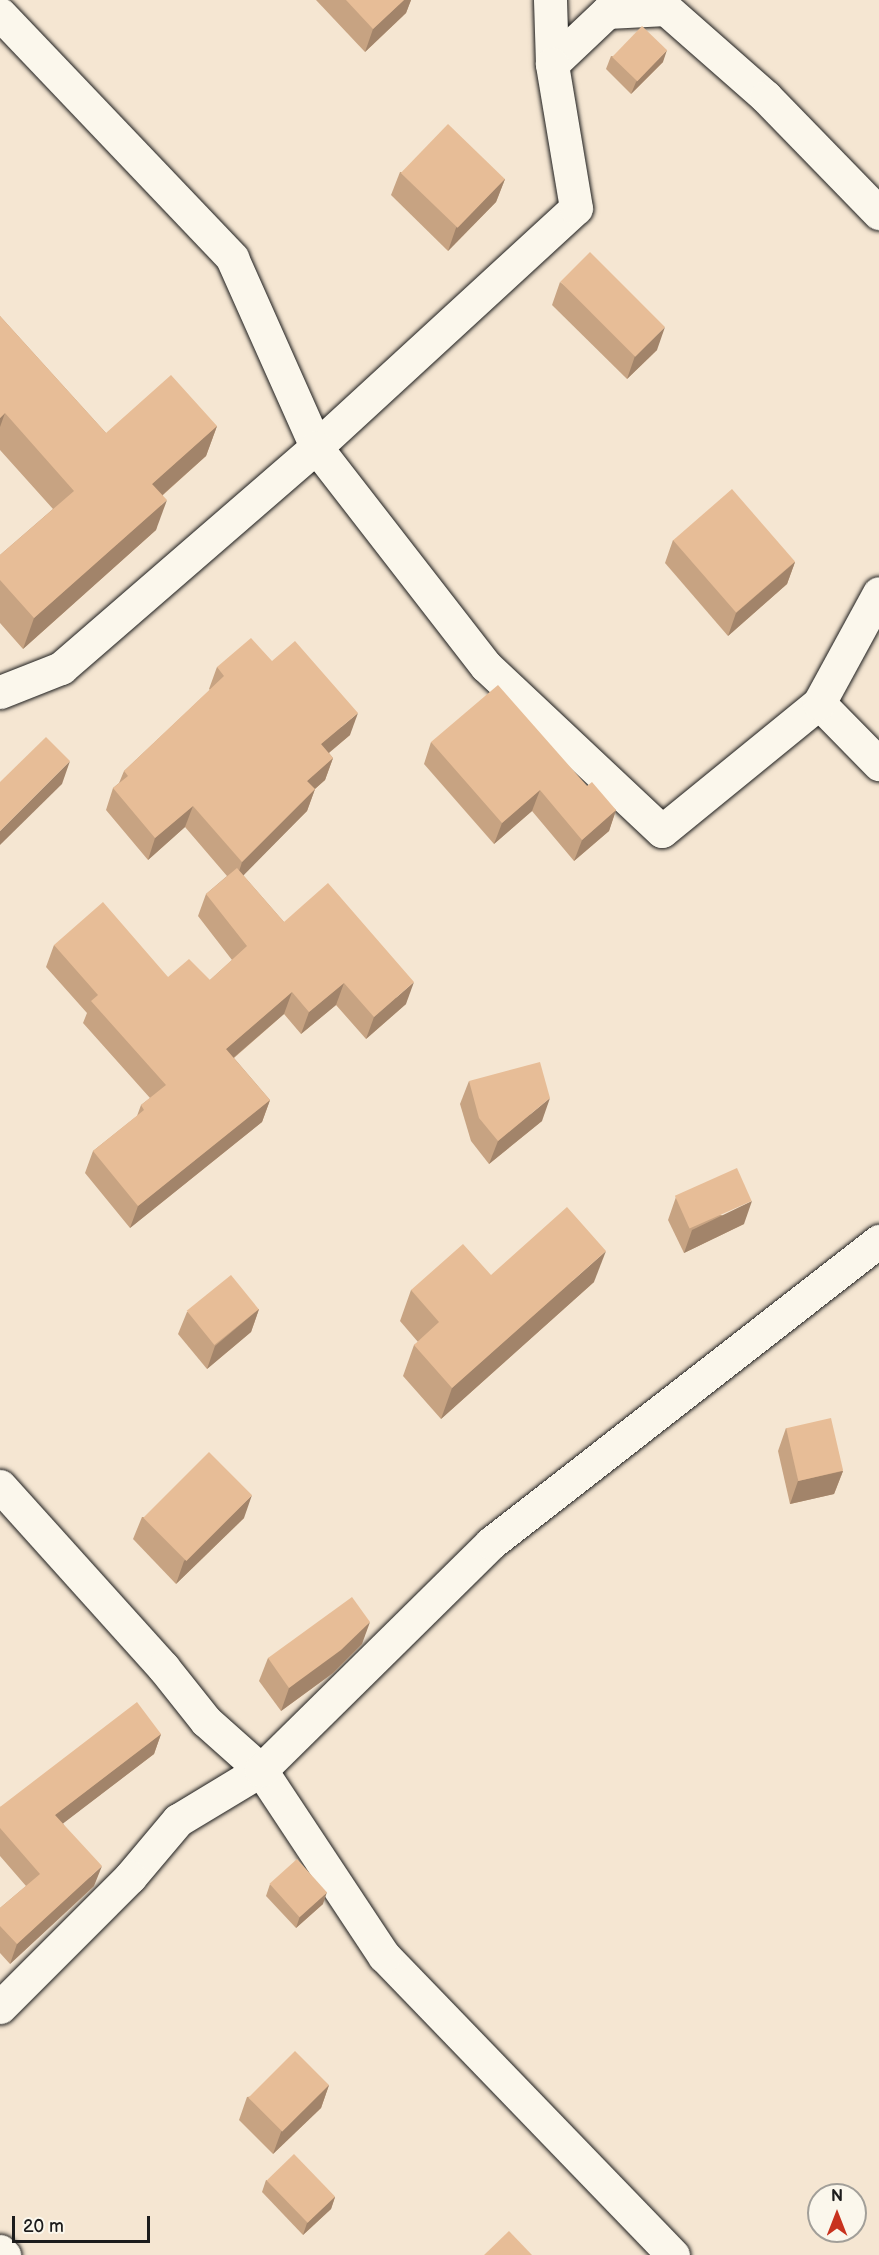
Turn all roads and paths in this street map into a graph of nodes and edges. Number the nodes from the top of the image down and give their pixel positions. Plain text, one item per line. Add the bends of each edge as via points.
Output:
1 (550, 0) edge
2 (0, 14) edge
3 (552, 64) junction
4 (879, 213) edge
5 (316, 447) junction
6 (879, 592) edge
7 (0, 692) edge
8 (819, 703) junction
9 (879, 764) edge
10 (879, 1241) edge
11 (0, 1486) edge
12 (261, 1770) junction
13 (0, 2007) edge
14 (0, 2251) edge
15 (4, 2255) edge
16 (674, 2255) edge

1 - 3 street
2 - 5 street via 232,258
3 - 4 street via 607,12 666,9 766,97
3 - 5 street via 576,208
5 - 7 street via 61,668
5 - 8 street via 486,666 662,831
6 - 8 street
8 - 9 street
10 - 12 street via 491,1543
11 - 12 street via 163,1667 206,1721
12 - 13 street via 178,1820 130,1877
12 - 16 street via 384,1956
14 - 15 street

